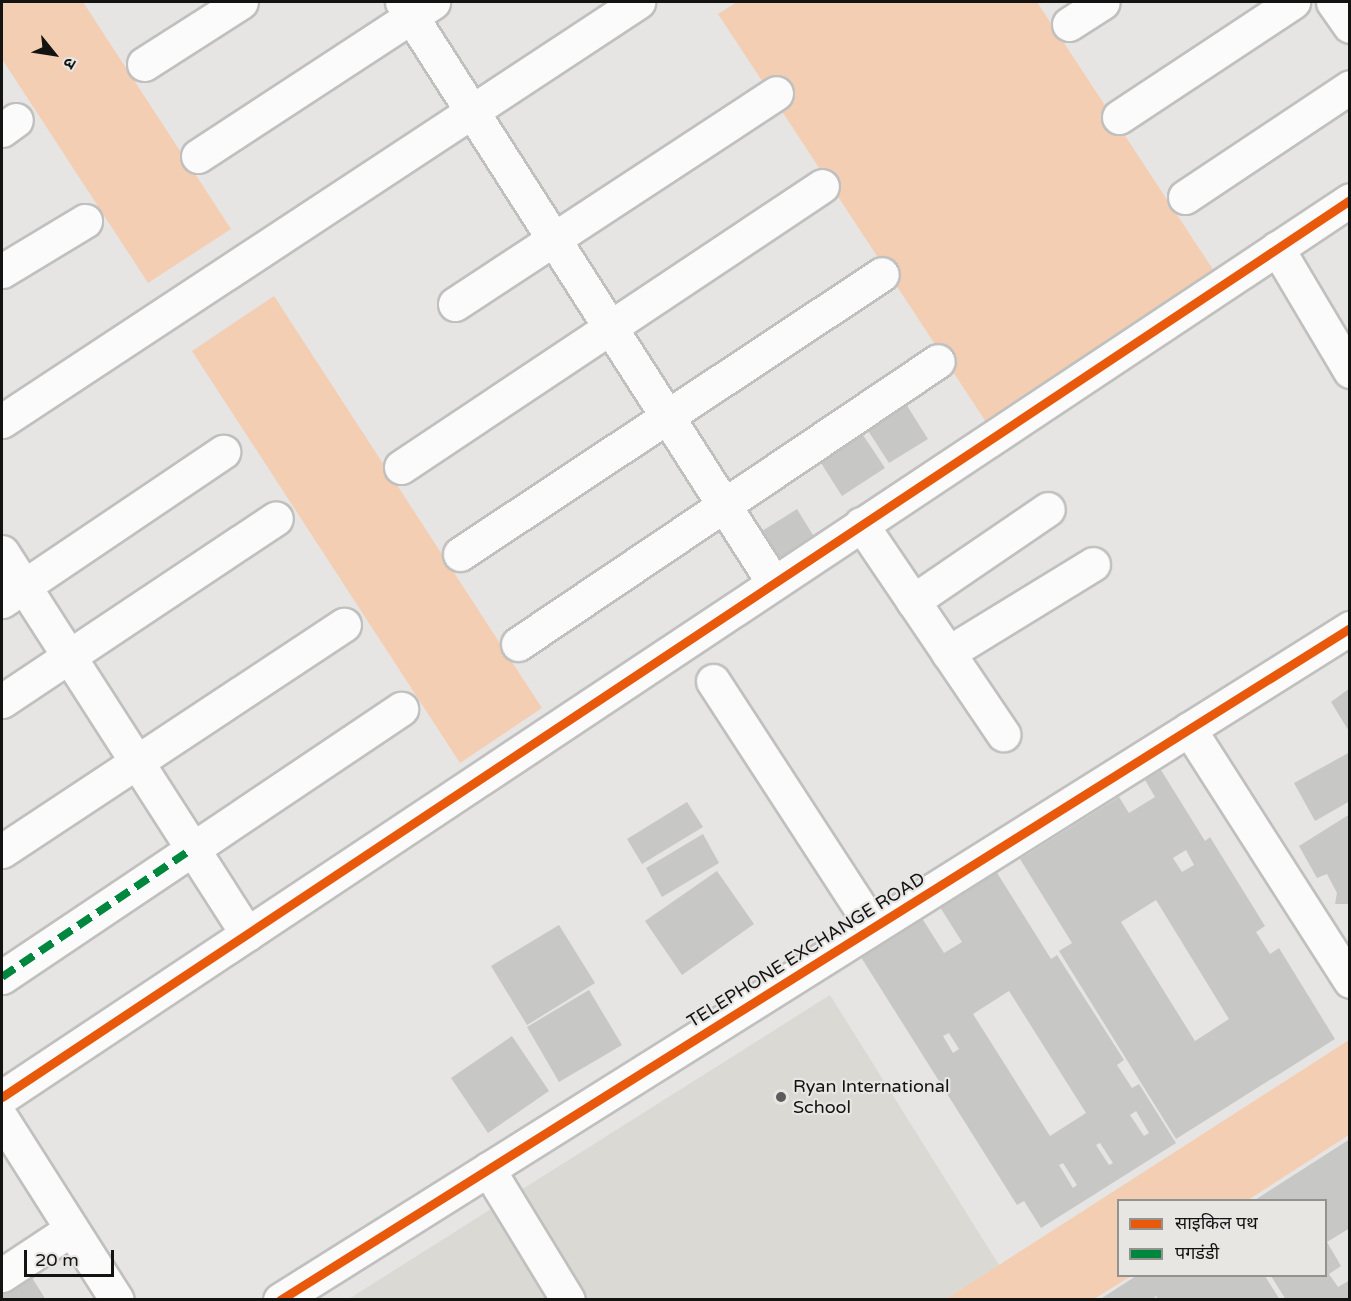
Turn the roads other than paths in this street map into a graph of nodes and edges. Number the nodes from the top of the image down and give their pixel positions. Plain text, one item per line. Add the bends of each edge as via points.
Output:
1 (241, 2) edge
2 (638, 2) edge
3 (1103, 2) edge
4 (1293, 2) edge
5 (1333, 2) edge
6 (415, 6) edge
7 (1069, 24) dead end
8 (1350, 26) edge
9 (144, 64) dead end
10 (1350, 87) edge
11 (776, 93) dead end
12 (472, 111) junction
13 (1119, 117) dead end
14 (198, 156) dead end
15 (822, 186) dead end
16 (1185, 197) dead end
17 (1350, 200) edge
18 (85, 221) dead end
19 (554, 240) junction
20 (1277, 248) junction
21 (2, 272) edge
22 (882, 274) dead end
23 (455, 304) dead end
24 (610, 327) junction
25 (938, 361) dead end
26 (1350, 371) edge
27 (667, 417) junction
28 (2, 421) edge
29 (223, 452) dead end
30 (400, 467) dead end
31 (723, 505) junction
32 (1048, 509) dead end
33 (276, 518) dead end
34 (861, 524) junction
35 (2, 552) edge
36 (460, 554) dead end
37 (1094, 564) dead end
38 (773, 582) junction
39 (13, 594) edge
40 (913, 601) junction
41 (344, 625) dead end
42 (1350, 628) edge
43 (518, 644) dead end
44 (948, 653) junction
45 (68, 657) junction
46 (713, 681) dead end
47 (2, 701) edge
48 (400, 709) dead end
49 (1189, 729) junction
50 (1003, 734) dead end
51 (136, 762) junction
52 (192, 849) junction
53 (2, 851) edge
54 (873, 927) junction
55 (247, 934) junction
56 (2, 977) edge
57 (1350, 981) edge
58 (2, 1097) edge
59 (2, 1119) edge
60 (488, 1169) junction
61 (70, 1230) junction
62 (2, 1275) edge
63 (117, 1299) edge
64 (280, 1299) edge
65 (568, 1299) edge

1 - 9 street
2 - 12 street
3 - 7 street
4 - 13 street
5 - 8 street
6 - 12 street
6 - 14 street
10 - 16 street
11 - 19 street
12 - 19 street
12 - 28 street
15 - 24 street
17 - 20 street
18 - 21 street
19 - 23 street
19 - 24 street
20 - 26 street
20 - 34 street
22 - 27 street
24 - 27 street
24 - 30 street
25 - 31 street
27 - 31 street
27 - 36 street
29 - 39 street
31 - 38 street
31 - 43 street
32 - 40 street
33 - 45 street
34 - 38 street
34 - 40 street
35 - 39 street
37 - 44 street
38 - 55 street
39 - 45 street
40 - 44 street
41 - 51 street
42 - 49 street, TELEPHONE EXCHANGE ROAD
44 - 50 street
45 - 47 street
45 - 51 street
46 - 54 street
48 - 52 street
49 - 54 street, TELEPHONE EXCHANGE ROAD
49 - 57 street
51 - 52 street
51 - 53 street
52 - 55 street
52 - 56 street
54 - 60 street, TELEPHONE EXCHANGE ROAD
55 - 58 street
59 - 61 street
60 - 64 street, TELEPHONE EXCHANGE ROAD
60 - 65 street
61 - 62 street
61 - 63 street

